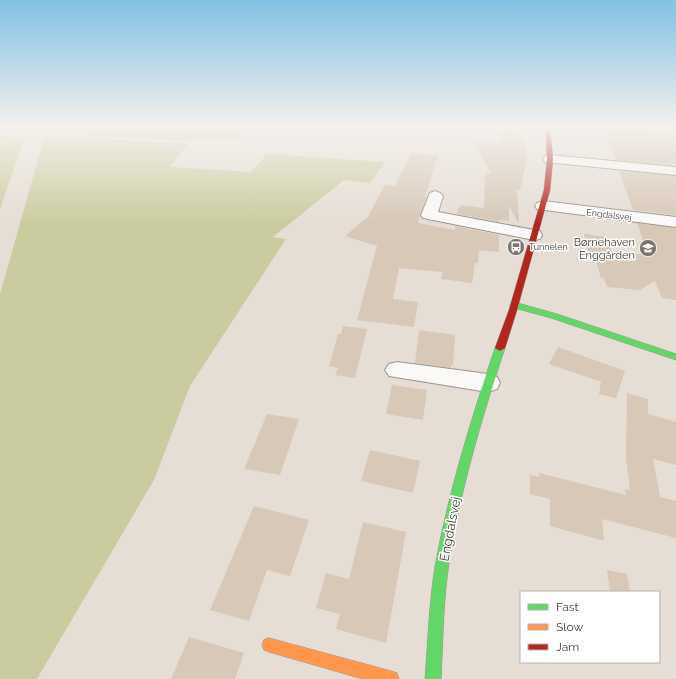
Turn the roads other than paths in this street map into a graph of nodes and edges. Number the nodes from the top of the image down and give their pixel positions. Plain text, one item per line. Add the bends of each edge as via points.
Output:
1 (550, 159) edge
2 (557, 160) edge
3 (676, 171) edge
4 (435, 196) dead end
5 (543, 206) junction
6 (676, 222) edge
7 (534, 235) junction
8 (514, 305) junction
9 (676, 357) edge
10 (397, 370) dead end
11 (488, 384) junction
12 (269, 645) dead end
13 (391, 679) edge
14 (433, 679) edge

1 - 5 street, Engdalsvej
2 - 3 street
4 - 7 street via 429,215
5 - 6 street, Engdalsvej
5 - 7 street, Engdalsvej
7 - 8 street, Engdalsvej
8 - 9 street
8 - 11 street, Engdalsvej
10 - 11 street
11 - 14 street, Engdalsvej via 453,510 442,569
12 - 13 street

